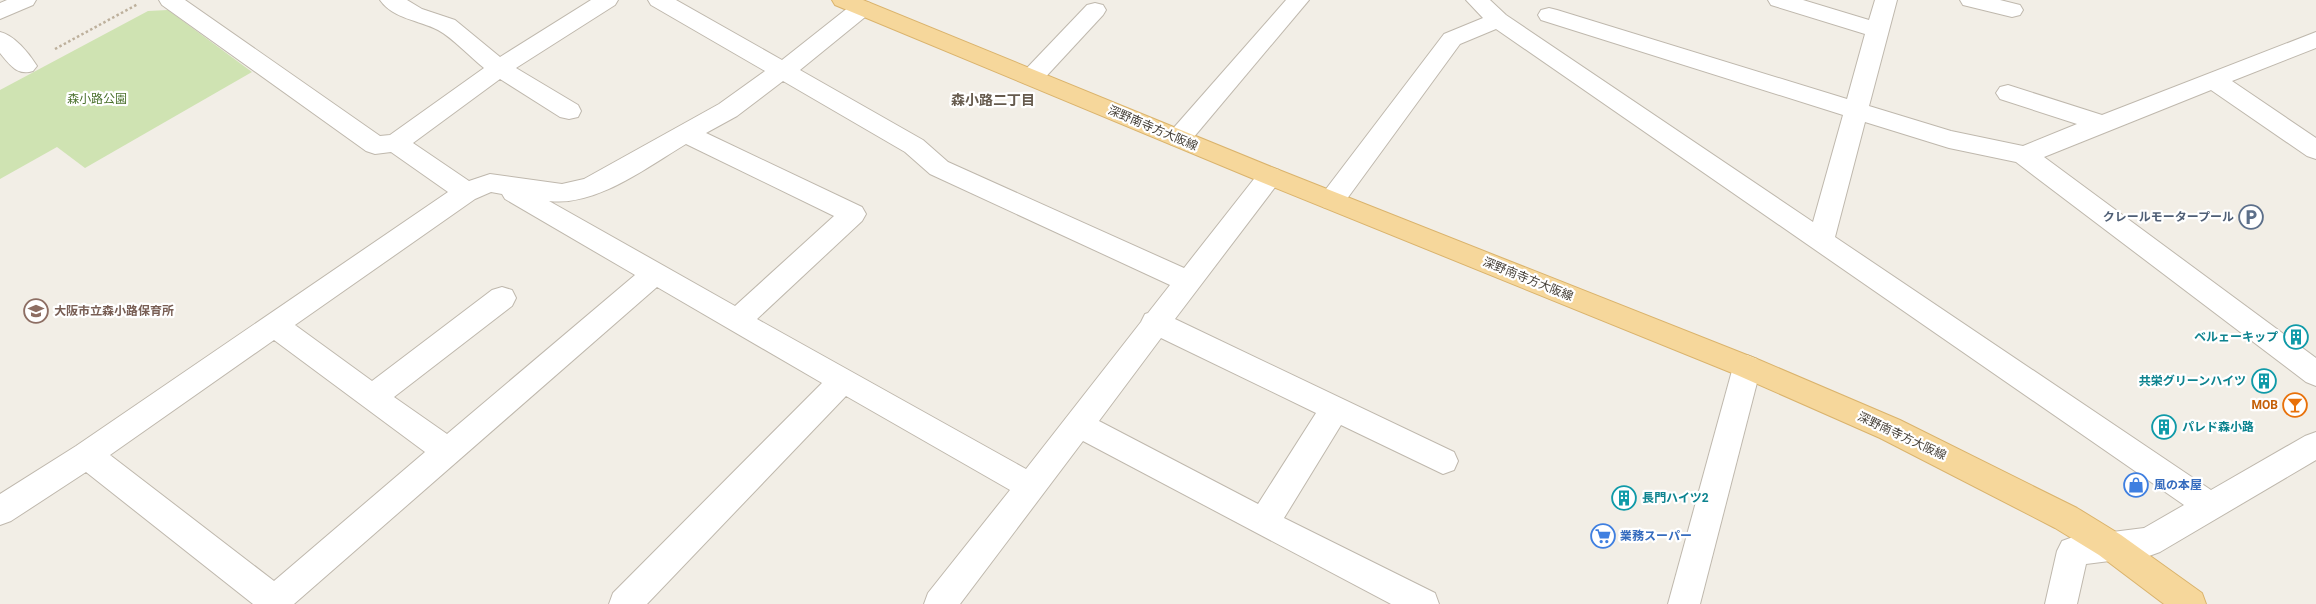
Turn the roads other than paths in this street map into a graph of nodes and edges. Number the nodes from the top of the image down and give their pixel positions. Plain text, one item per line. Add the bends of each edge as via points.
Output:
1 (25, 0) edge
2 (170, 0) edge
3 (391, 0) edge
4 (439, 0) edge
5 (607, 0) edge
6 (659, 0) edge
7 (1298, 0) edge
8 (1477, 0) edge
9 (1779, 0) edge
10 (1886, 0) edge
11 (1971, 0) edge
12 (853, 4) edge
13 (1552, 7) edge
14 (1095, 10) dead end
15 (2012, 10) dead end
16 (0, 12) edge
17 (414, 14) junction
18 (1498, 20) junction
19 (1878, 30) junction
20 (0, 38) edge
21 (2316, 39) edge
22 (1536, 44) junction
23 (25, 66) road end
24 (499, 68) junction
25 (782, 70) junction
26 (1032, 77) junction
27 (2213, 80) junction
28 (2008, 93) dead end
29 (569, 111) dead end
30 (1856, 112) junction
31 (2103, 124) junction
32 (686, 134) junction
33 (1179, 138) junction
34 (396, 143) junction
35 (2316, 150) edge
36 (2024, 155) junction
37 (1270, 176) junction
38 (501, 185) junction
39 (466, 192) junction
40 (1332, 200) junction
41 (1821, 240) junction
42 (654, 274) junction
43 (1188, 281) junction
44 (502, 298) dead end
45 (737, 322) junction
46 (1155, 322) junction
47 (275, 326) junction
48 (1747, 367) junction
49 (2316, 374) edge
50 (842, 381) junction
51 (373, 397) junction
52 (1335, 409) junction
53 (1078, 424) junction
54 (2316, 445) edge
55 (448, 452) junction
56 (86, 455) junction
57 (1443, 461) dead end
58 (1030, 486) junction
59 (2210, 506) junction
60 (0, 510) edge
61 (1264, 524) junction
62 (2110, 545) junction
63 (276, 602) edge
64 (625, 604) edge
65 (940, 604) edge
66 (1424, 604) edge
67 (1684, 604) edge
68 (2061, 604) edge
69 (2190, 604) edge

1 - 16 street
2 - 34 street via 375,145
3 - 17 street
4 - 17 street
5 - 24 street
6 - 25 street
7 - 33 street
8 - 18 street
9 - 19 street
10 - 19 street
11 - 15 street
12 - 25 street via 790,66
12 - 26 main road, 深野南寺方大阪線
13 - 22 street
13 - 30 street
14 - 26 street
17 - 24 street via 447,25
18 - 22 street
18 - 40 street via 1452,39
19 - 30 street
20 - 23 street
21 - 27 street
22 - 41 street
24 - 29 street
24 - 34 street
25 - 32 street via 728,110
25 - 43 street via 914,146 939,168
26 - 33 main road, 深野南寺方大阪線
27 - 31 street
27 - 35 street
28 - 31 street
30 - 36 street via 1949,139
30 - 41 street
31 - 36 street
32 - 38 street via 591,187 562,193
32 - 45 street via 853,214
33 - 37 main road, 深野南寺方大阪線
34 - 39 street
36 - 49 street
37 - 40 main road, 深野南寺方大阪線
37 - 43 street
38 - 39 street via 490,183
38 - 42 street
39 - 47 street
40 - 48 main road, 深野南寺方大阪線
41 - 59 street
42 - 45 street
42 - 55 street
43 - 46 street
44 - 51 street
45 - 50 street
46 - 52 street
46 - 53 street
47 - 51 street
47 - 56 street
48 - 62 main road, 深野南寺方大阪線 via 1890,429 2066,518
48 - 67 street
50 - 58 street
50 - 64 street
51 - 55 street
52 - 57 street
52 - 61 street
53 - 58 street
53 - 61 street
54 - 59 street
55 - 63 street
56 - 60 street
56 - 63 street
58 - 65 street
59 - 62 street via 2150,542
61 - 66 street
62 - 68 street via 2072,551
62 - 69 main road, 深野南寺方大阪線

